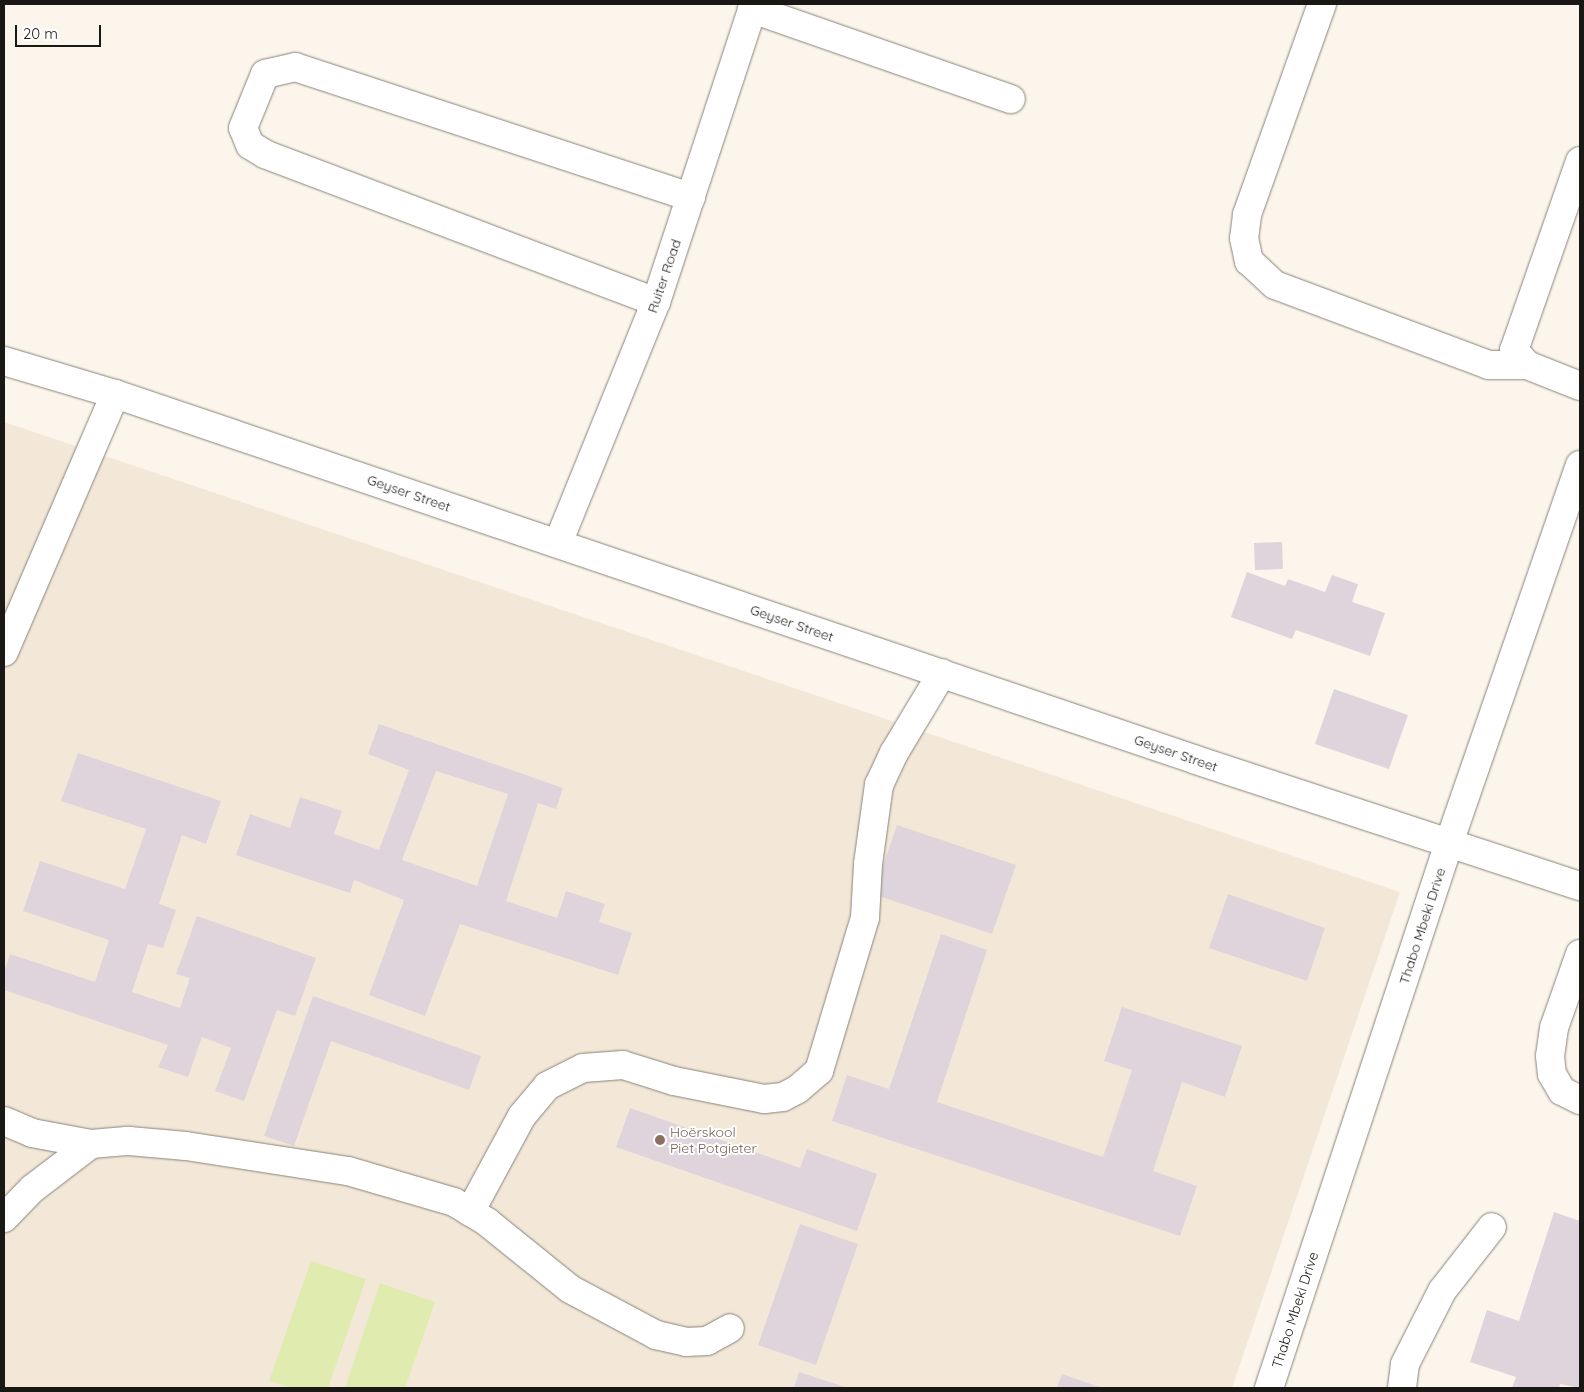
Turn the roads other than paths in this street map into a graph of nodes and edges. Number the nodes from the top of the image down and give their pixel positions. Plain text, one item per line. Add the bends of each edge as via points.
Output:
1 (1322, 4) edge
2 (753, 6) edge
3 (1011, 99) dead end
4 (1580, 161) edge
5 (691, 197) junction
6 (656, 302) junction
7 (4, 361) edge
8 (1527, 365) junction
9 (1580, 386) edge
10 (115, 394) junction
11 (1580, 466) edge
12 (558, 543) junction
13 (4, 652) edge
14 (942, 673) junction
15 (1449, 843) junction
16 (1580, 886) edge
17 (1580, 954) edge
18 (1580, 1100) edge
19 (4, 1121) edge
20 (91, 1144) junction
21 (470, 1212) junction
22 (4, 1218) edge
23 (1492, 1227) dead end
24 (730, 1328) dead end
25 (1269, 1388) edge
26 (1402, 1388) edge

1 - 8 main road via 1247,215 1244,238 1249,261 1274,285 1489,365
2 - 3 main road
2 - 5 main road, Ruiter Road
4 - 8 main road via 1514,350
5 - 6 main road, Ruiter Road
5 - 6 main road via 295,67 265,74 243,128 250,145 265,154
6 - 12 main road, Ruiter Road
7 - 10 main road, Geyser Street
8 - 9 main road
10 - 12 main road, Geyser Street
10 - 13 main road
11 - 15 main road, Thabo Mbeki Drive
12 - 14 main road, Geyser Street
14 - 15 main road, Geyser Street
14 - 21 main road via 894,753 879,785 868,864 865,918 819,1071 783,1097 764,1099 674,1081 623,1065 583,1068 546,1086 522,1116
15 - 16 main road, Geyser Street
15 - 25 main road, Thabo Mbeki Drive
17 - 18 main road via 1554,1028 1550,1056 1552,1074 1562,1091
19 - 20 main road via 32,1133
20 - 21 main road via 129,1141 186,1146 348,1171 454,1202
20 - 22 main road via 32,1188
21 - 24 main road via 570,1289 656,1335 686,1342 707,1341
23 - 26 main road via 1442,1291 1405,1364

